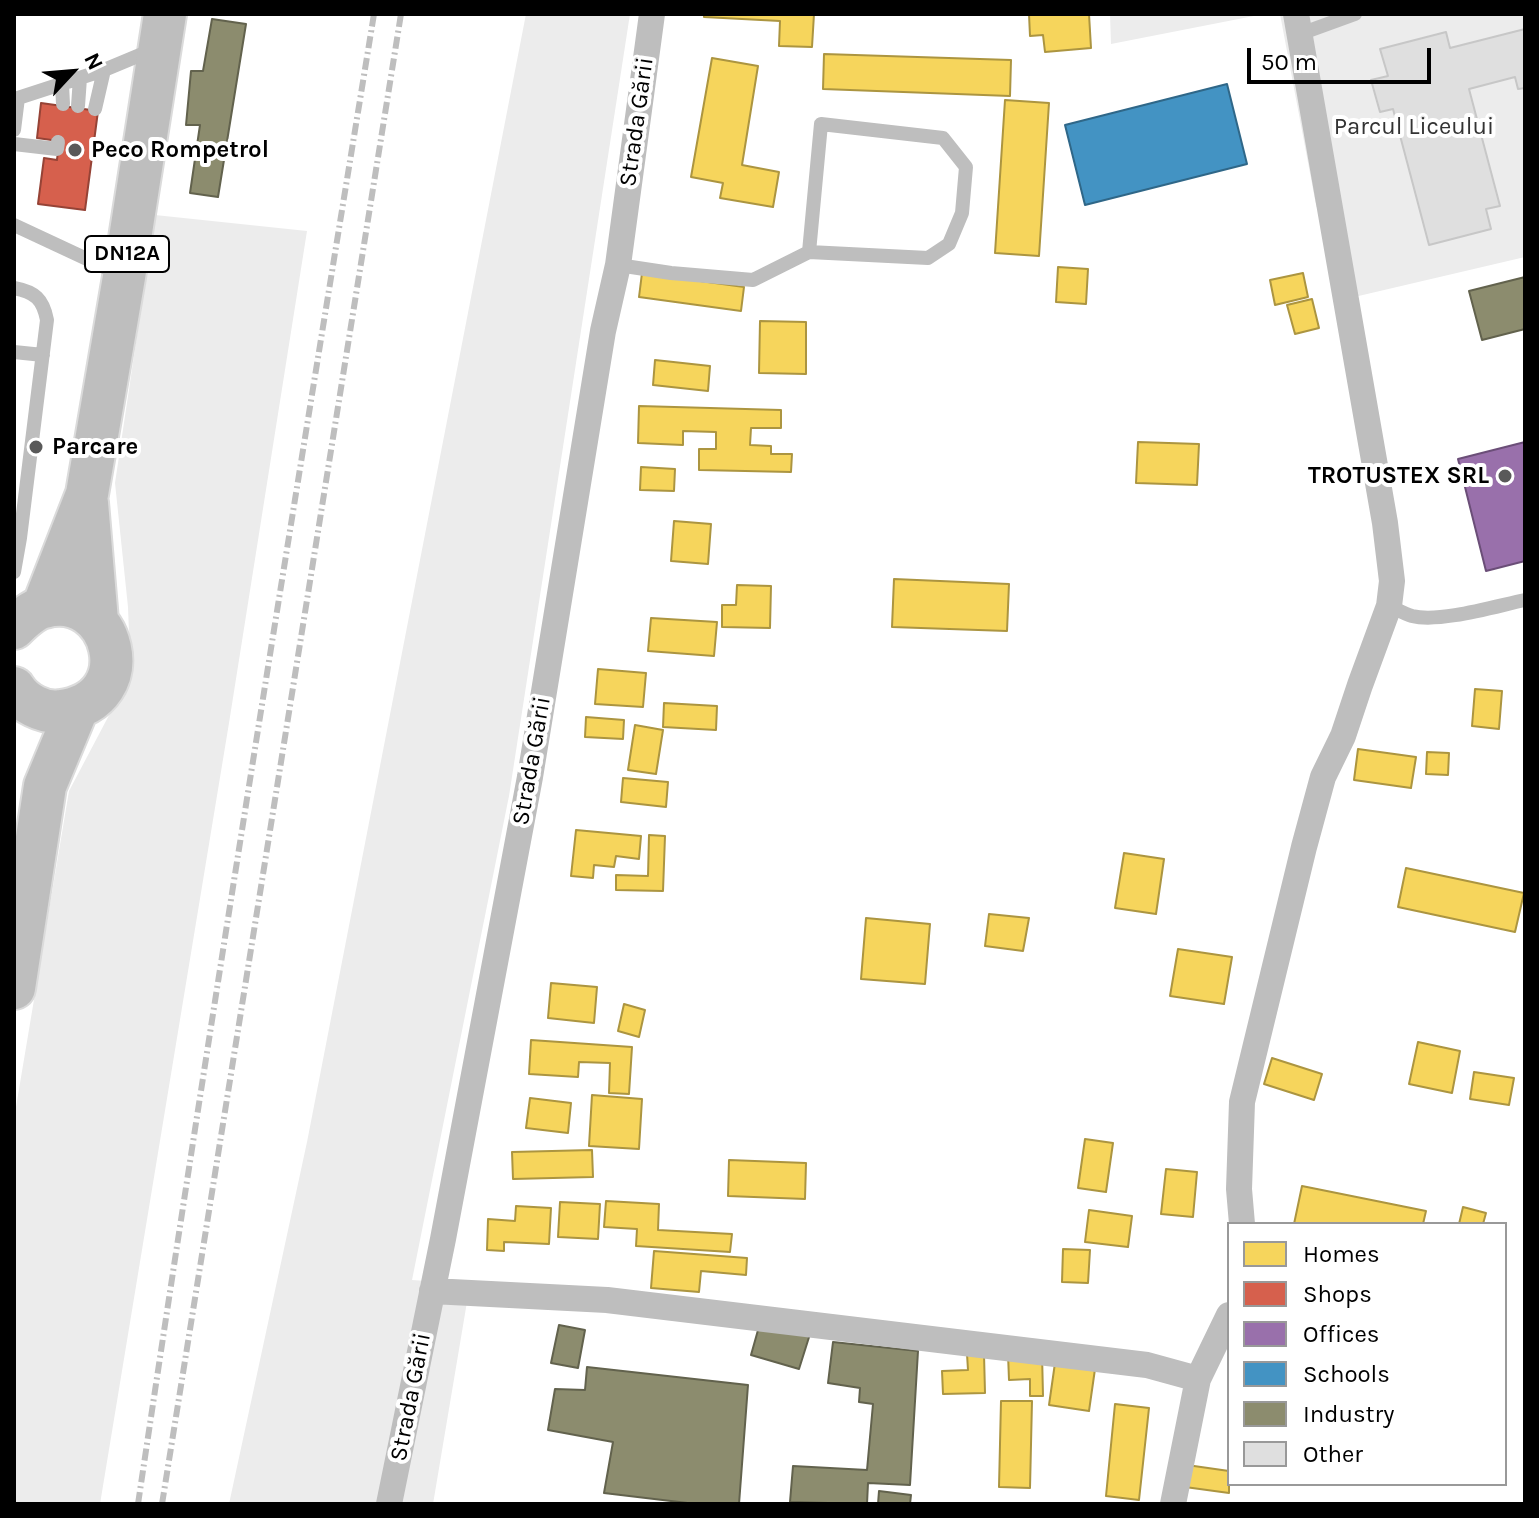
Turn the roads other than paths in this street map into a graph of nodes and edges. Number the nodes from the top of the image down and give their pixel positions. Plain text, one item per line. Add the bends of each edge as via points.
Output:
1 (652, 14) edge
2 (1355, 14) edge
3 (1298, 24) edge
4 (163, 31) edge
5 (104, 70) junction
6 (80, 78) junction
7 (57, 85) junction
8 (95, 109) dead end
9 (14, 130) edge
10 (14, 144) edge
11 (49, 144) dead end
12 (14, 225) edge
13 (809, 252) junction
14 (618, 265) junction
15 (124, 277) junction
16 (14, 288) edge
17 (14, 352) edge
18 (43, 355) junction
19 (14, 454) edge
20 (30, 455) junction
21 (87, 494) junction
22 (17, 538) edge
23 (14, 572) edge
24 (1525, 600) edge
25 (1389, 606) junction
26 (97, 621) junction
27 (21, 623) edge
28 (21, 696) edge
29 (77, 709) junction
30 (45, 786) junction
31 (14, 988) edge
32 (1242, 1222) edge
33 (432, 1291) junction
34 (1227, 1319) edge
35 (1198, 1379) junction
36 (389, 1504) edge
37 (1173, 1504) edge

1 - 14 street, Strada Gării
2 - 3 lane
3 - 25 street via 1385,523 1392,581
4 - 5 lane
4 - 15 main road, DN12A
5 - 6 lane
5 - 8 lane
6 - 7 lane
6 - 7 lane via 64,105
7 - 9 lane via 18,98
10 - 11 lane
12 - 15 lane
13 - 13 lane via 928,258 949,244 962,213 966,167 943,138 821,124
13 - 14 lane via 753,280
14 - 33 street, Strada Gării via 530,777
15 - 21 main road, DN12A
16 - 18 lane via 36,296 45,307
17 - 18 lane
18 - 20 lane
19 - 20 lane
20 - 22 lane
21 - 26 main road
21 - 27 main road
22 - 23 lane
24 - 25 lane via 1431,617
25 - 32 street via 1323,777 1242,1102
26 - 27 main road via 66,605
26 - 29 main road via 110,646 110,676 93,700
28 - 29 main road via 53,712
28 - 30 main road
29 - 30 main road
30 - 31 main road
33 - 35 street via 607,1300 1147,1365
33 - 36 street, Strada Gării
34 - 35 street
35 - 37 street

